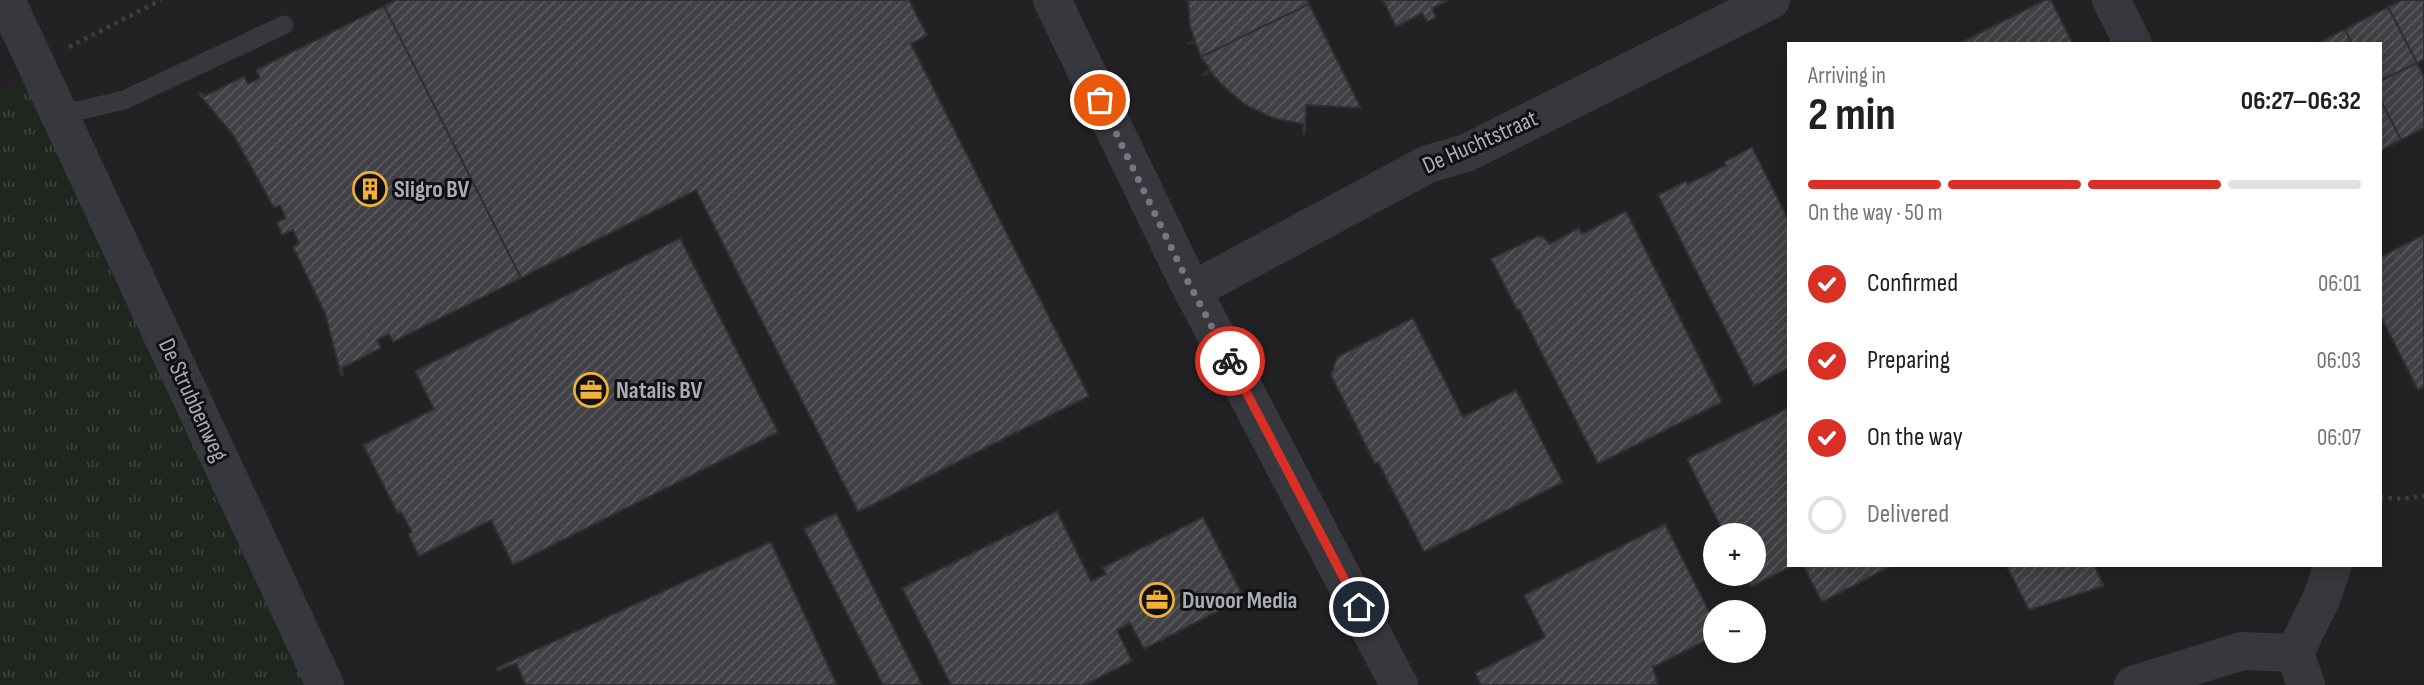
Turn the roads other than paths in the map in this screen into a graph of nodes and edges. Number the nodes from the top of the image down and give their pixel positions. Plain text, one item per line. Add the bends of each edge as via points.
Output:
1 (6, 0) edge
2 (1052, 0) edge
3 (1771, 0) edge
4 (2111, 0) edge
5 (284, 25) dead end
6 (2132, 42) edge
7 (60, 115) junction
8 (1192, 290) junction
9 (2332, 567) edge
10 (2301, 669) edge
11 (326, 685) edge
12 (1399, 685) edge
13 (2133, 685) edge

1 - 7 street, De Strubbenweg
2 - 8 street
3 - 8 street, De Huchtstraat via 1466,153 1427,164
4 - 6 street
5 - 7 lane via 124,100
7 - 11 street, De Strubbenweg
8 - 12 street
9 - 10 street
10 - 13 street via 2242,651

